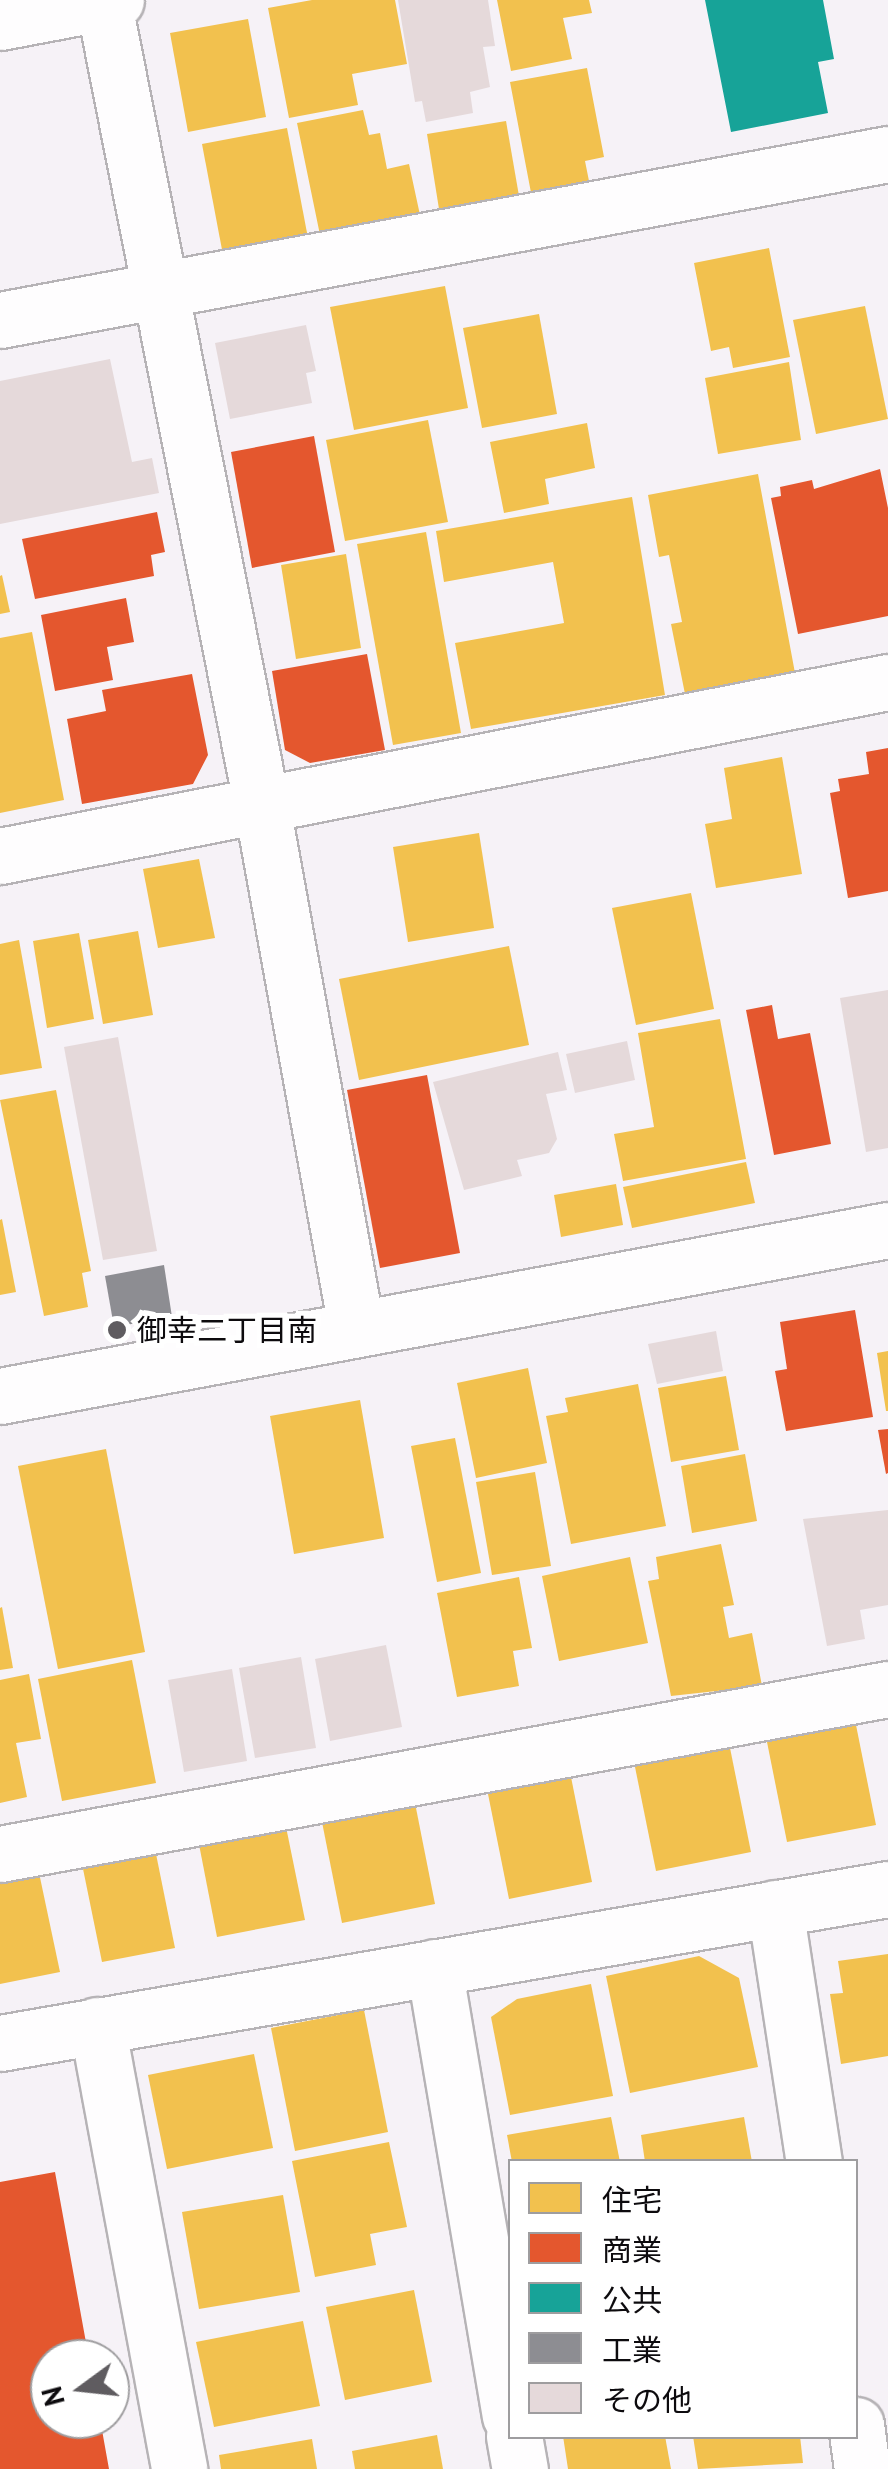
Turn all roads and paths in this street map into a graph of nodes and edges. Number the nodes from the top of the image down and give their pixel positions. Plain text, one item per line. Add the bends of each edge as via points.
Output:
1 (107, 1) edge
2 (0, 22) edge
3 (888, 154) edge
4 (159, 289) junction
5 (0, 320) edge
6 (888, 682) edge
7 (262, 808) junction
8 (0, 856) edge
9 (888, 1230) edge
10 (356, 1327) junction
11 (0, 1396) edge
12 (888, 1689) edge
13 (0, 1854) edge
14 (888, 1888) edge
15 (775, 1908) junction
16 (434, 1967) junction
17 (97, 2025) junction
18 (0, 2043) edge
19 (814, 2159) edge
20 (508, 2404) edge
21 (515, 2439) edge
22 (858, 2439) edge
23 (179, 2469) edge
24 (520, 2469) edge
25 (862, 2469) edge

1 - 2 street
1 - 4 street
3 - 4 street
4 - 5 street
4 - 7 street
6 - 7 street
7 - 8 street
7 - 10 street
9 - 10 street
10 - 11 street
12 - 13 street
14 - 15 street
15 - 16 street
15 - 19 street
16 - 17 street
16 - 20 street
17 - 18 street
17 - 23 street
21 - 24 street
22 - 25 street

